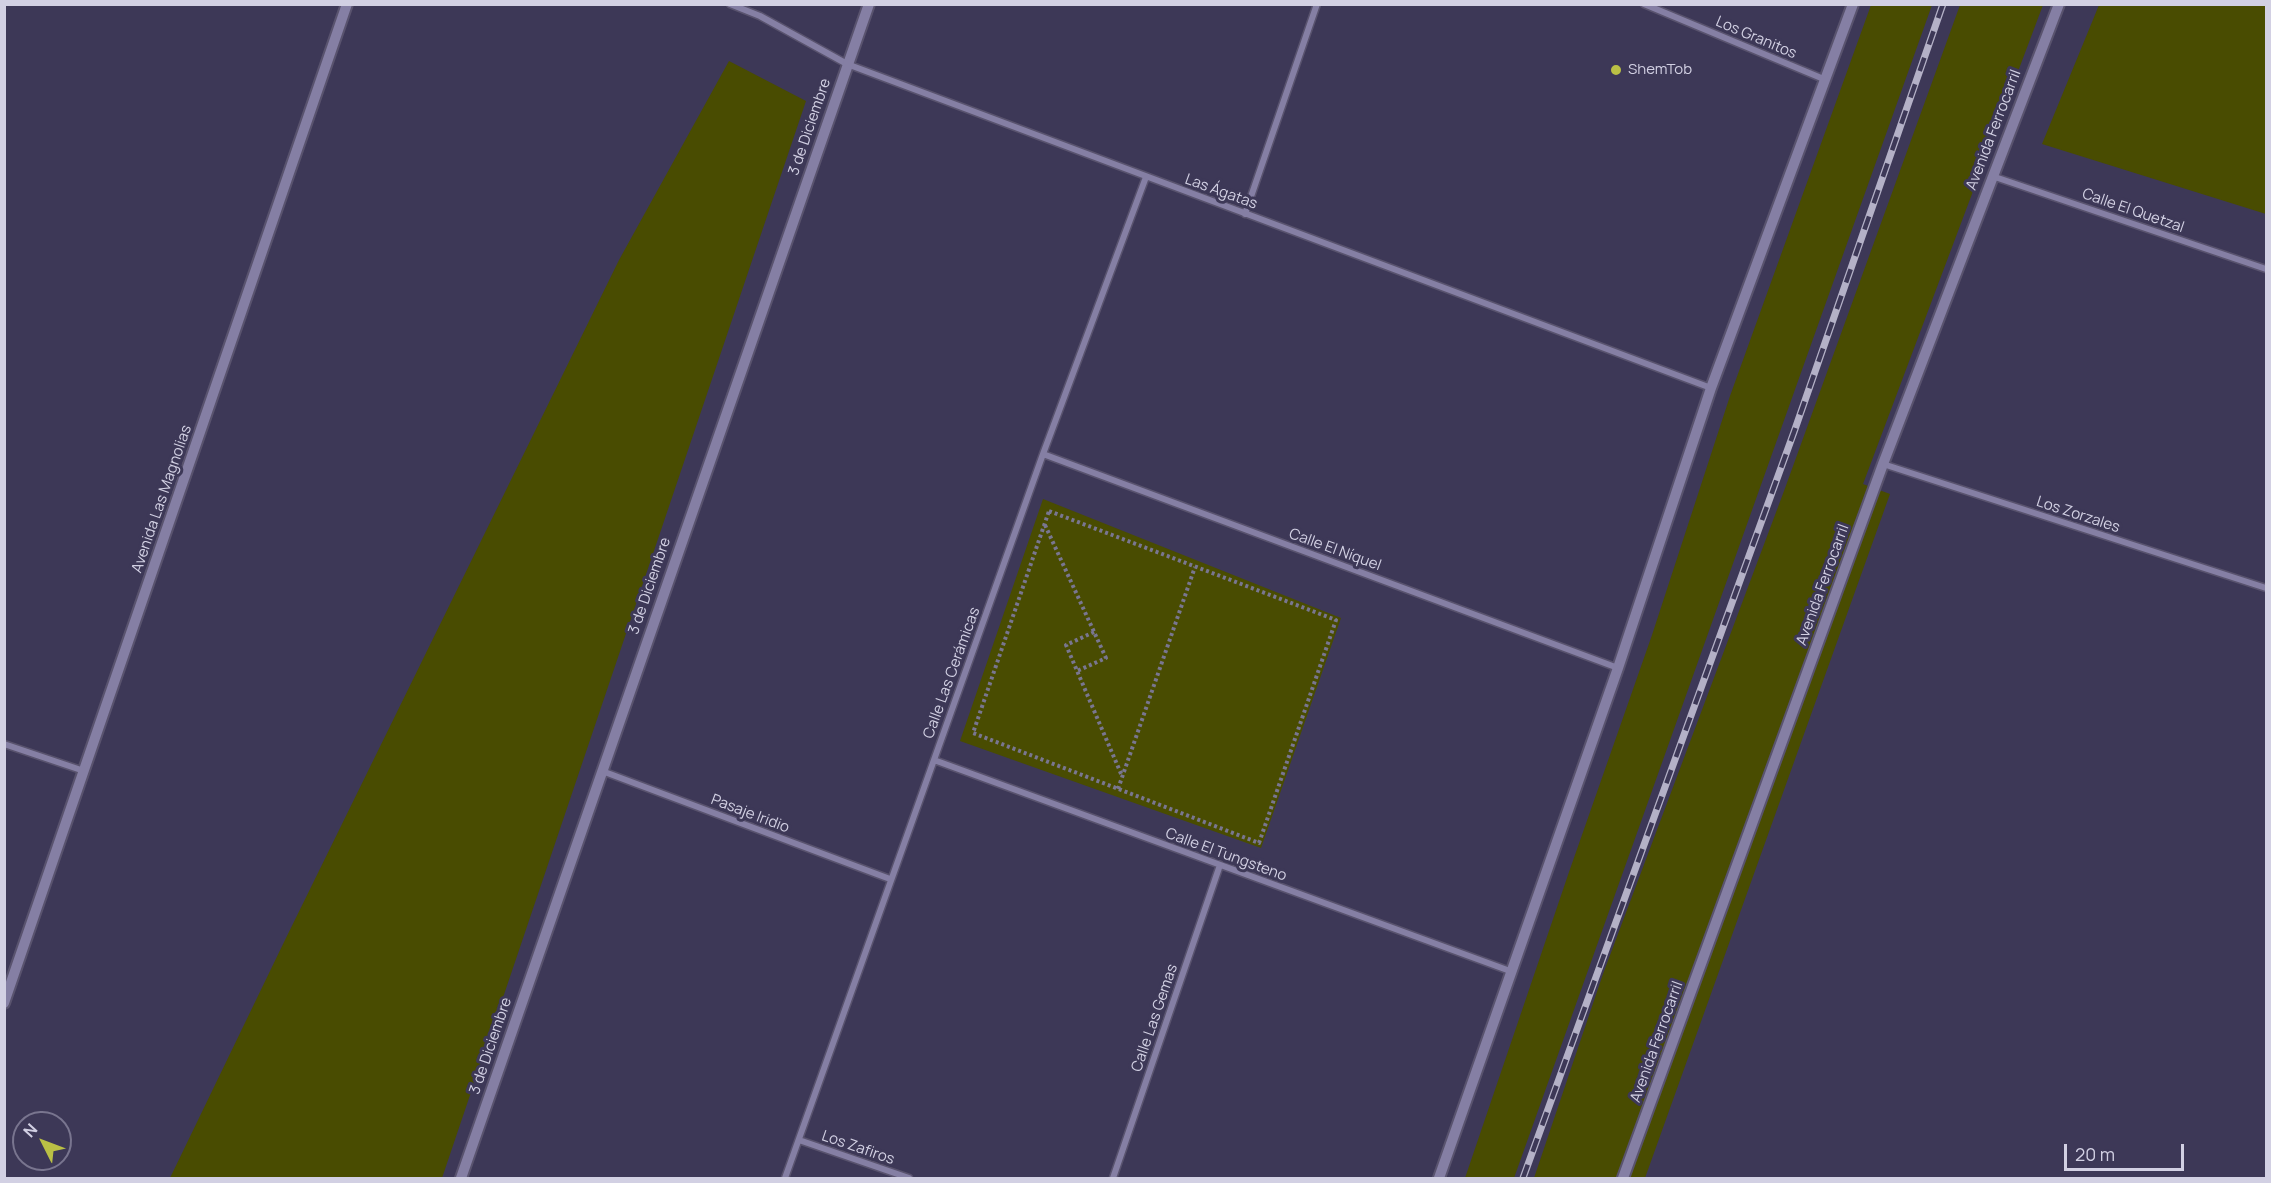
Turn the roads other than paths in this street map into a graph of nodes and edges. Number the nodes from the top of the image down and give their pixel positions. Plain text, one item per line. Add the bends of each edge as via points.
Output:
1 (347, 4) edge
2 (730, 4) edge
3 (869, 4) edge
4 (1317, 4) edge
5 (1644, 4) edge
6 (1853, 4) edge
7 (2059, 4) edge
8 (848, 64) junction
9 (1826, 80) junction
10 (1992, 176) junction
11 (1146, 177) junction
12 (1245, 214) junction
13 (2266, 269) edge
14 (1711, 388) junction
15 (1043, 454) junction
16 (1883, 464) junction
17 (2266, 588) edge
18 (1618, 668) junction
19 (4, 744) edge
20 (934, 760) junction
21 (84, 771) junction
22 (602, 771) junction
23 (1220, 865) junction
24 (890, 879) junction
25 (1510, 971) junction
26 (4, 1003) edge
27 (798, 1140) junction
28 (461, 1179) edge
29 (785, 1179) edge
30 (909, 1179) edge
31 (1113, 1179) edge
32 (1439, 1179) edge
33 (1623, 1179) edge

1 - 21 street, Avenida Las Magnolias
2 - 8 street, Las Ágatas
3 - 8 street, 3 de Diciembre
4 - 12 street
5 - 9 street, Los Granitos
6 - 9 street
7 - 10 street, Avenida Ferrocarril
8 - 11 street, Las Ágatas
8 - 22 street, 3 de Diciembre
9 - 14 street
10 - 13 street, Calle El Quetzal
10 - 16 street, Avenida Ferrocarril
11 - 12 street, Las Ágatas
11 - 15 street, Calle Las Cerámicas
12 - 14 street, Las Ágatas
14 - 18 street
15 - 18 street, Calle El Níquel
15 - 20 street, Calle Las Cerámicas
16 - 17 street, Los Zorzales
16 - 33 street, Avenida Ferrocarril
18 - 25 street
19 - 21 street
20 - 23 street, Calle El Tungsteno
20 - 24 street, Calle Las Cerámicas
21 - 26 street, Avenida Las Magnolias
22 - 24 street, Pasaje Iridio
22 - 28 street, 3 de Diciembre
23 - 25 street, Calle El Tungsteno
23 - 31 street, Calle Las Gemas
24 - 27 street, Calle Las Cerámicas
25 - 32 street
27 - 29 street, Calle Las Cerámicas
27 - 30 street, Los Zafiros

